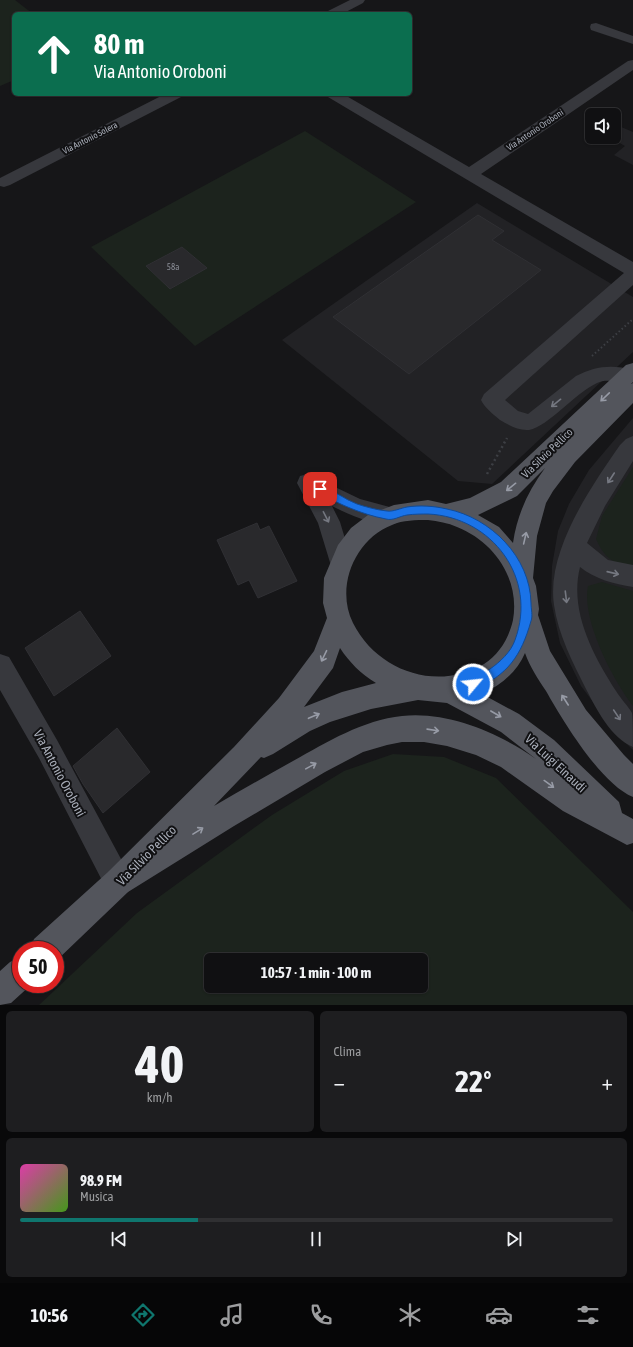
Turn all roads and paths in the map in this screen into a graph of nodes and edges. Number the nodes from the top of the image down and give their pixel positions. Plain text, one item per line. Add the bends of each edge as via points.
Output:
1 (359, 0) edge
2 (336, 12) edge
3 (596, 26) dead end
4 (633, 40) edge
5 (633, 64) edge
6 (172, 96) edge
7 (336, 96) edge
8 (470, 174) junction
9 (4, 182) dead end
10 (633, 270) edge
11 (633, 275) edge
12 (631, 379) edge
13 (633, 445) edge
14 (447, 513) junction
15 (389, 516) junction
16 (574, 546) junction
17 (340, 562) junction
18 (633, 576) edge
19 (522, 577) junction
20 (527, 618) junction
21 (338, 620) junction
22 (0, 666) edge
23 (420, 688) junction
24 (449, 690) junction
25 (633, 734) edge
26 (244, 757) junction
27 (633, 783) edge
28 (630, 834) edge
29 (118, 882) junction
30 (55, 941) edge
31 (12, 981) edge
32 (0, 992) edge

1 - 2 street
3 - 4 street
5 - 8 street, Via Antonio Oroboni
6 - 9 street, Via Antonio Solera
7 - 8 street
8 - 10 street
12 -> 11 street via 611,373 600,373 586,378 528,423 520,422 491,400
12 -> 14 main road, Via Silvio Pellico via 509,489 474,507
19 -> 12 main road, Via Silvio Pellico via 524,546 537,498 551,476
13 -> 16 street via 596,501
14 - 15 main road, Via Silvio Pellico via 428,510 407,511
14 - 19 main road, Via Silvio Pellico via 483,528 511,555
15 - 17 main road, Via Silvio Pellico via 368,526 357,536
15 -> 17 street via 355,507 308,483 329,522
16 -> 18 street via 588,561 609,572
16 -> 25 street via 568,563 565,588 568,614 588,665 608,701
17 - 21 main road, Via Silvio Pellico via 335,578 334,596
19 - 20 main road, Via Silvio Pellico via 526,591
20 - 24 main road, Via Silvio Pellico via 519,644 508,660 493,674 473,684
27 -> 20 main road via 614,765 577,719 539,657
21 - 23 main road, Via Silvio Pellico via 347,639 362,658 397,682
21 -> 26 main road, Via Silvio Pellico via 324,659 288,707
22 - 29 street, Via Antonio Oroboni via 48,749
23 - 24 main road, Via Silvio Pellico
26 -> 23 main road, Via Silvio Pellico via 302,722 344,703 381,693
24 -> 28 main road, Via Luigi Einaudi via 510,722 545,749
26 - 29 main road, Via Silvio Pellico
29 -> 28 main road via 225,814 328,756 356,741 403,729 432,730 458,735 490,746 519,762 566,797
29 - 30 main road, Via Silvio Pellico
31 - 32 main road

